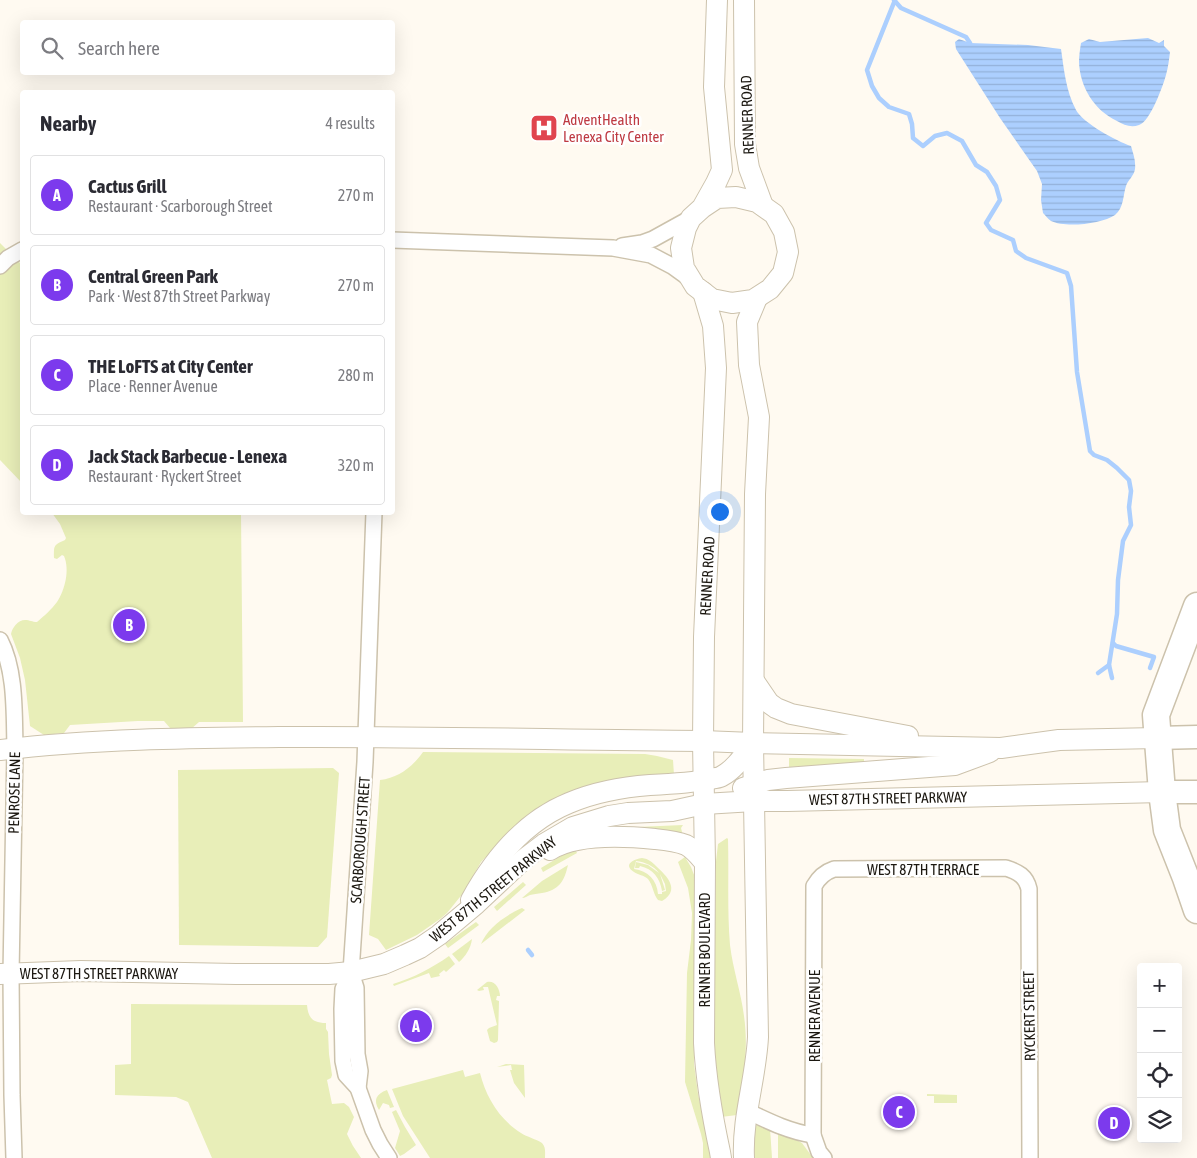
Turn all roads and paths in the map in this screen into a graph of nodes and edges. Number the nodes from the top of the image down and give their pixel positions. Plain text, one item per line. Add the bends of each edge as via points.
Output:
1 (717, 0) edge
2 (744, 0) edge
3 (763, 206) junction
4 (697, 213) junction
5 (395, 240) edge
6 (613, 248) junction
7 (20, 251) edge
8 (4, 262) edge
9 (696, 285) junction
10 (757, 298) junction
11 (374, 515) edge
12 (1197, 606) edge
13 (0, 640) edge
14 (754, 680) junction
15 (366, 737) junction
16 (1197, 737) edge
17 (1157, 738) junction
18 (703, 741) junction
19 (753, 743) junction
20 (967, 747) junction
21 (1001, 748) junction
22 (7, 749) edge
23 (704, 780) junction
24 (1162, 792) junction
25 (1197, 792) edge
26 (754, 793) junction
27 (704, 804) junction
28 (705, 863) junction
29 (822, 875) joint
30 (1023, 876) joint
31 (476, 904) junction
32 (1197, 910) edge
33 (460, 918) junction
34 (352, 972) junction
35 (5, 974) edge
36 (748, 1111) junction
37 (813, 1135) junction
38 (14, 1158) edge
39 (390, 1158) edge
40 (721, 1158) edge
41 (744, 1158) edge
42 (824, 1158) edge
43 (1030, 1158) edge

1 - 4 main road, RENNER ROAD via 714,86 722,170
2 - 3 main road, RENNER ROAD via 746,150
3 - 4 main road via 736,197 717,198
3 - 10 main road, RENNER ROAD via 774,214 784,232 788,252 783,273 770,289
4 - 6 street via 653,239
4 - 9 main road, RENNER ROAD via 686,228 681,248 684,268
5 - 6 street
6 - 9 street via 651,256 672,266
7 - 8 street
9 - 10 main road, RENNER ROAD via 712,298 732,303
9 - 18 main road, RENNER ROAD via 713,326 716,368 704,637
10 - 14 main road, RENNER ROAD via 747,322 749,365 759,417 755,494
11 - 15 street, SCARBOROUGH STREET
12 - 17 highway via 1156,715
13 - 22 street, PENROSE LANE via 11,674
14 - 19 main road, RENNER ROAD
14 - 20 main road via 769,703 791,714
15 - 18 main road
15 - 22 main road via 168,738
15 - 34 street, SCARBOROUGH STREET
16 - 17 main road
17 - 21 main road via 1059,740
17 - 24 highway
18 - 19 main road
18 - 23 main road, RENNER BOULEVARD
19 - 20 main road
19 - 23 main road via 722,777
19 - 26 main road
20 - 21 main road
21 - 26 main road via 955,765 768,780
22 - 35 street, PENROSE LANE
23 - 27 main road, RENNER BOULEVARD
23 - 33 main road via 614,789 589,795 548,814 511,844 495,862
24 - 25 main road, WEST 87TH STREET PARKWAY
24 - 26 main road, WEST 87TH STREET PARKWAY via 787,801
24 - 32 highway via 1167,830
26 - 27 main road, WEST 87TH STREET PARKWAY
26 - 36 main road via 758,1037
27 - 28 main road, RENNER BOULEVARD
27 - 31 main road, WEST 87TH STREET PARKWAY via 672,811 609,816 573,827 523,860
28 - 31 main road via 684,844 635,837 593,838 552,849 499,892
28 - 40 main road, RENNER BOULEVARD via 704,1043 709,1100
29 - 30 street, WEST 87TH TERRACE via 834,869 1006,868
29 - 37 street, RENNER AVENUE via 814,886
30 - 43 street, RYCKERT STREET via 1029,889
31 - 33 main road, WEST 87TH STREET PARKWAY
33 - 34 main road, WEST 87TH STREET PARKWAY via 420,948 384,964
34 - 35 main road, WEST 87TH STREET PARKWAY via 256,974 80,970
34 - 39 street, SCARBOROUGH STREET via 356,988 358,1088 380,1144
35 - 38 street, PENROSE LANE
36 - 37 street via 802,1134
36 - 41 main road
37 - 42 street, RENNER AVENUE

